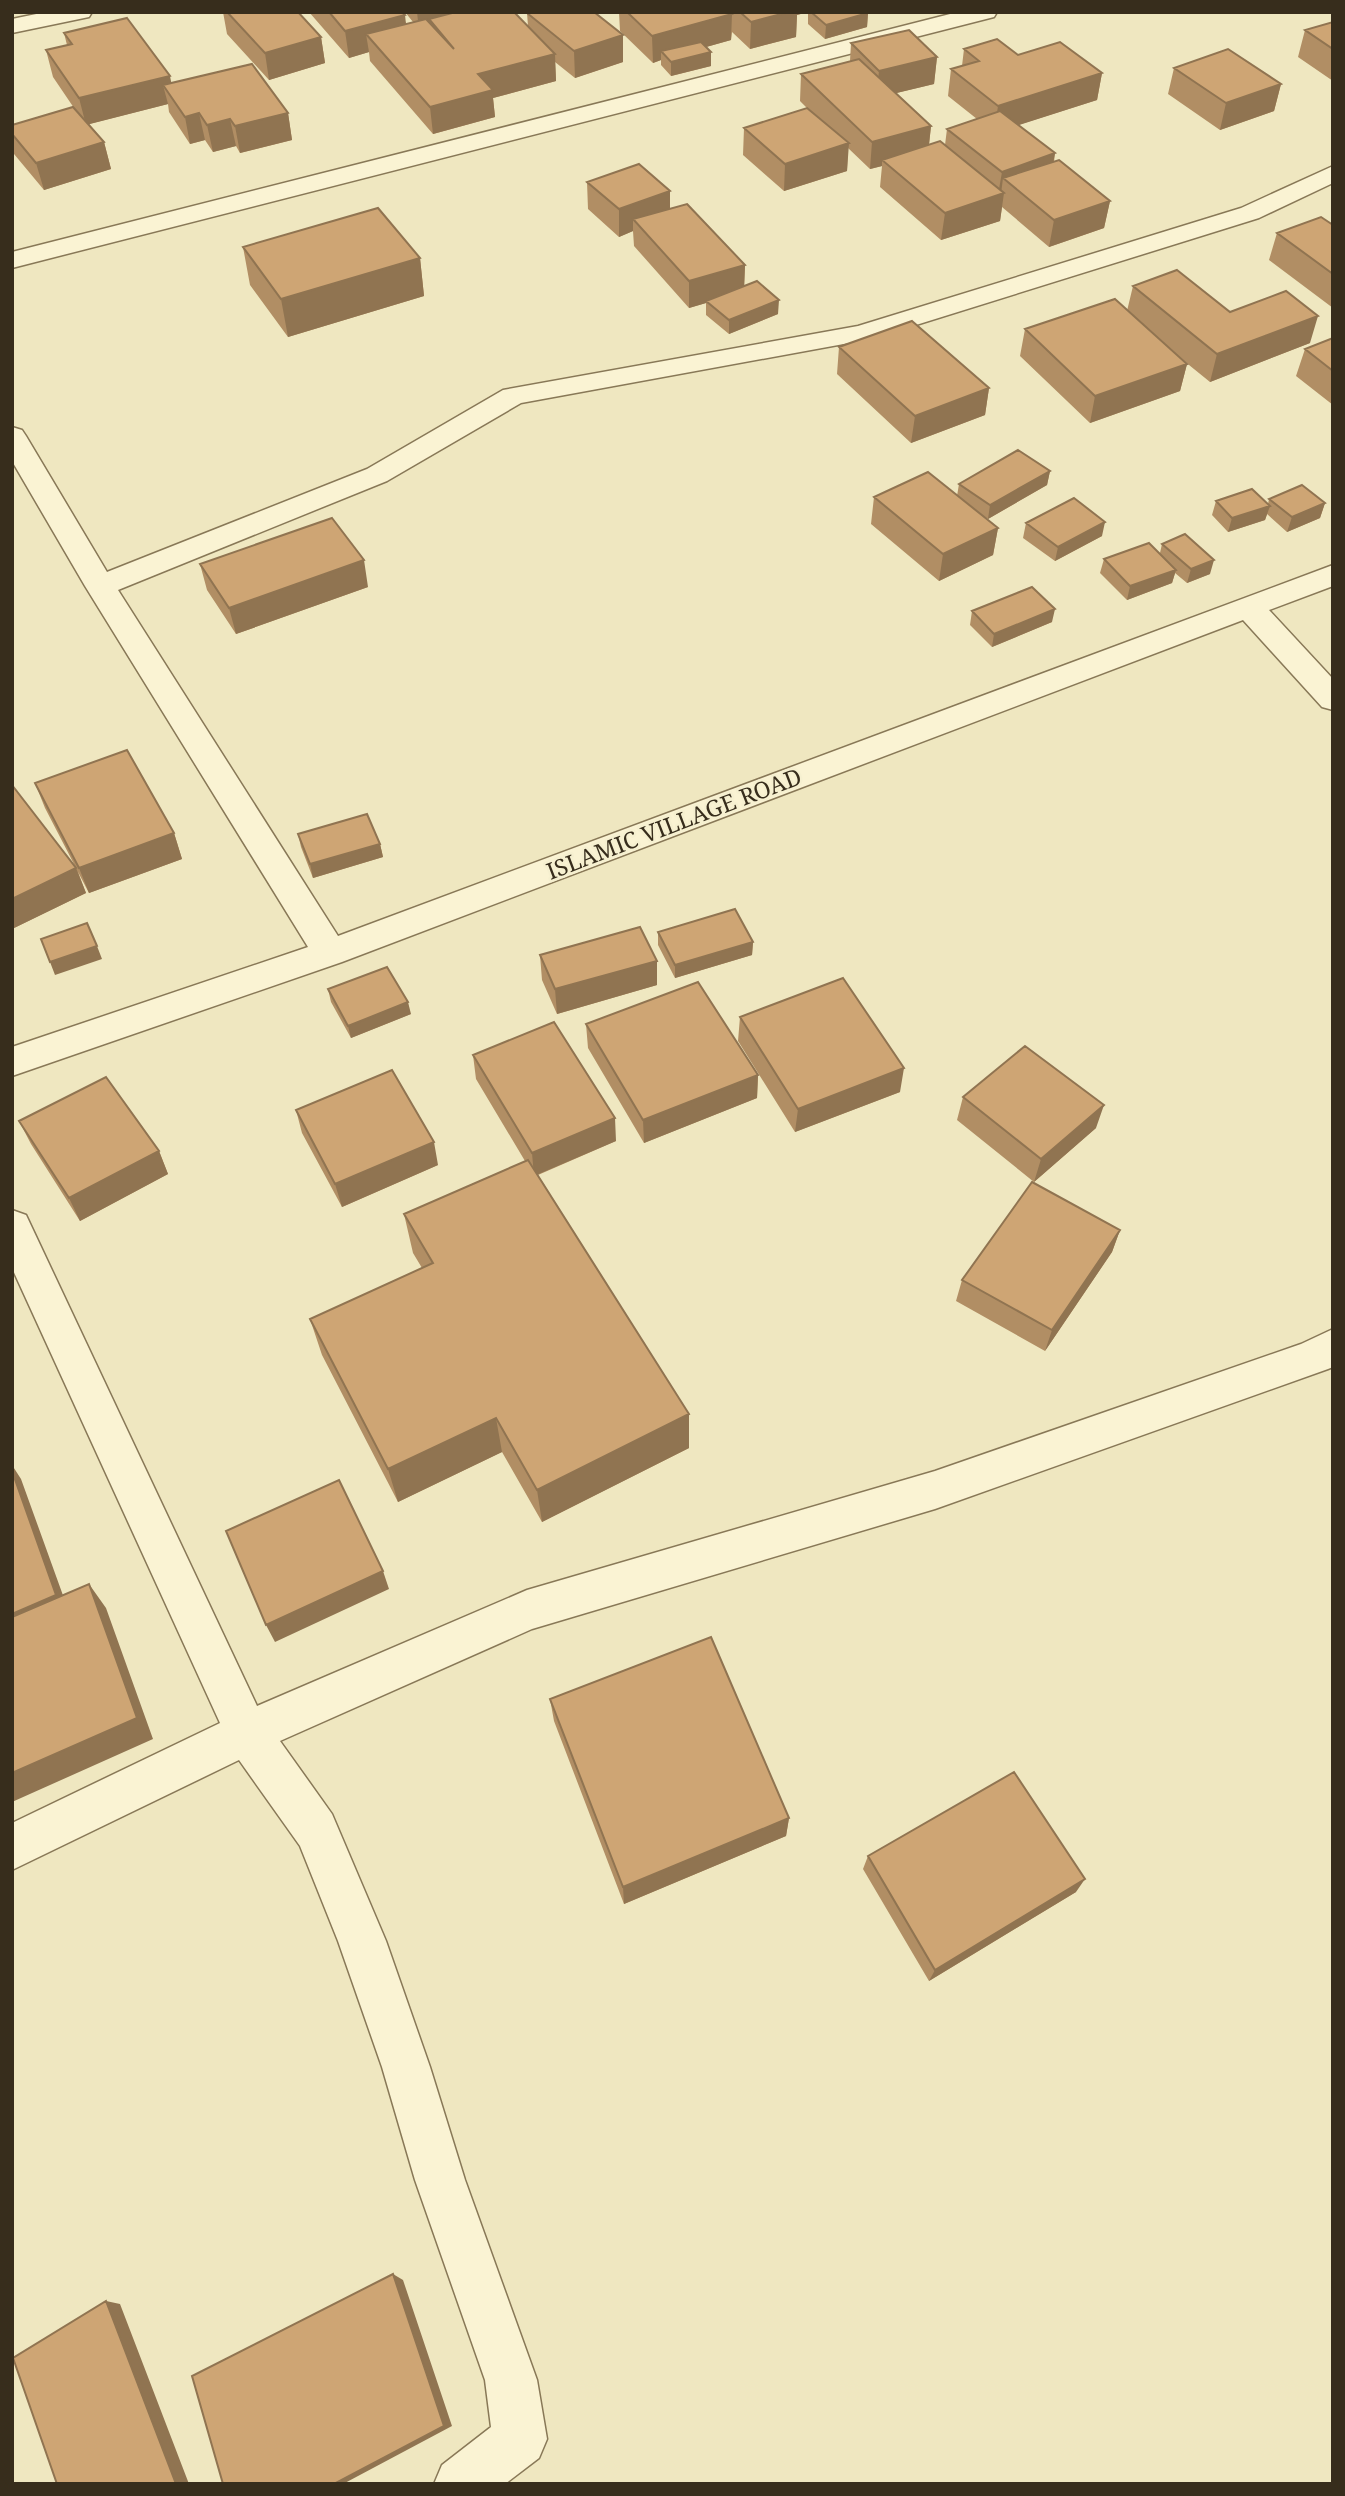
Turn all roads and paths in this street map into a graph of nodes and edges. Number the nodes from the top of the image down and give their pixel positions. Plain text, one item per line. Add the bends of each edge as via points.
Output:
1 (81, 12) edge
2 (986, 12) edge
3 (41, 16) edge
4 (12, 26) edge
5 (1333, 173) edge
6 (12, 260) edge
7 (12, 436) edge
8 (1333, 575) edge
9 (100, 586) junction
10 (1248, 607) junction
11 (1333, 699) edge
12 (330, 953) junction
13 (12, 1062) edge
14 (12, 1226) edge
15 (1333, 1346) edge
16 (247, 1733) junction
17 (12, 1847) edge
18 (461, 2484) edge

1 - 3 street
2 - 6 street
3 - 4 street
5 - 9 street via 1250,213 862,333 513,396 377,475
7 - 9 street
8 - 10 street, ISLAMIC VILLAGE ROAD
9 - 12 street
10 - 11 street
10 - 12 street, ISLAMIC VILLAGE ROAD
12 - 13 street, ISLAMIC VILLAGE ROAD
14 - 16 street
15 - 16 street via 1314,1357 935,1490 527,1610
16 - 17 street
16 - 18 street via 316,1830 362,1941 511,2380 520,2439

